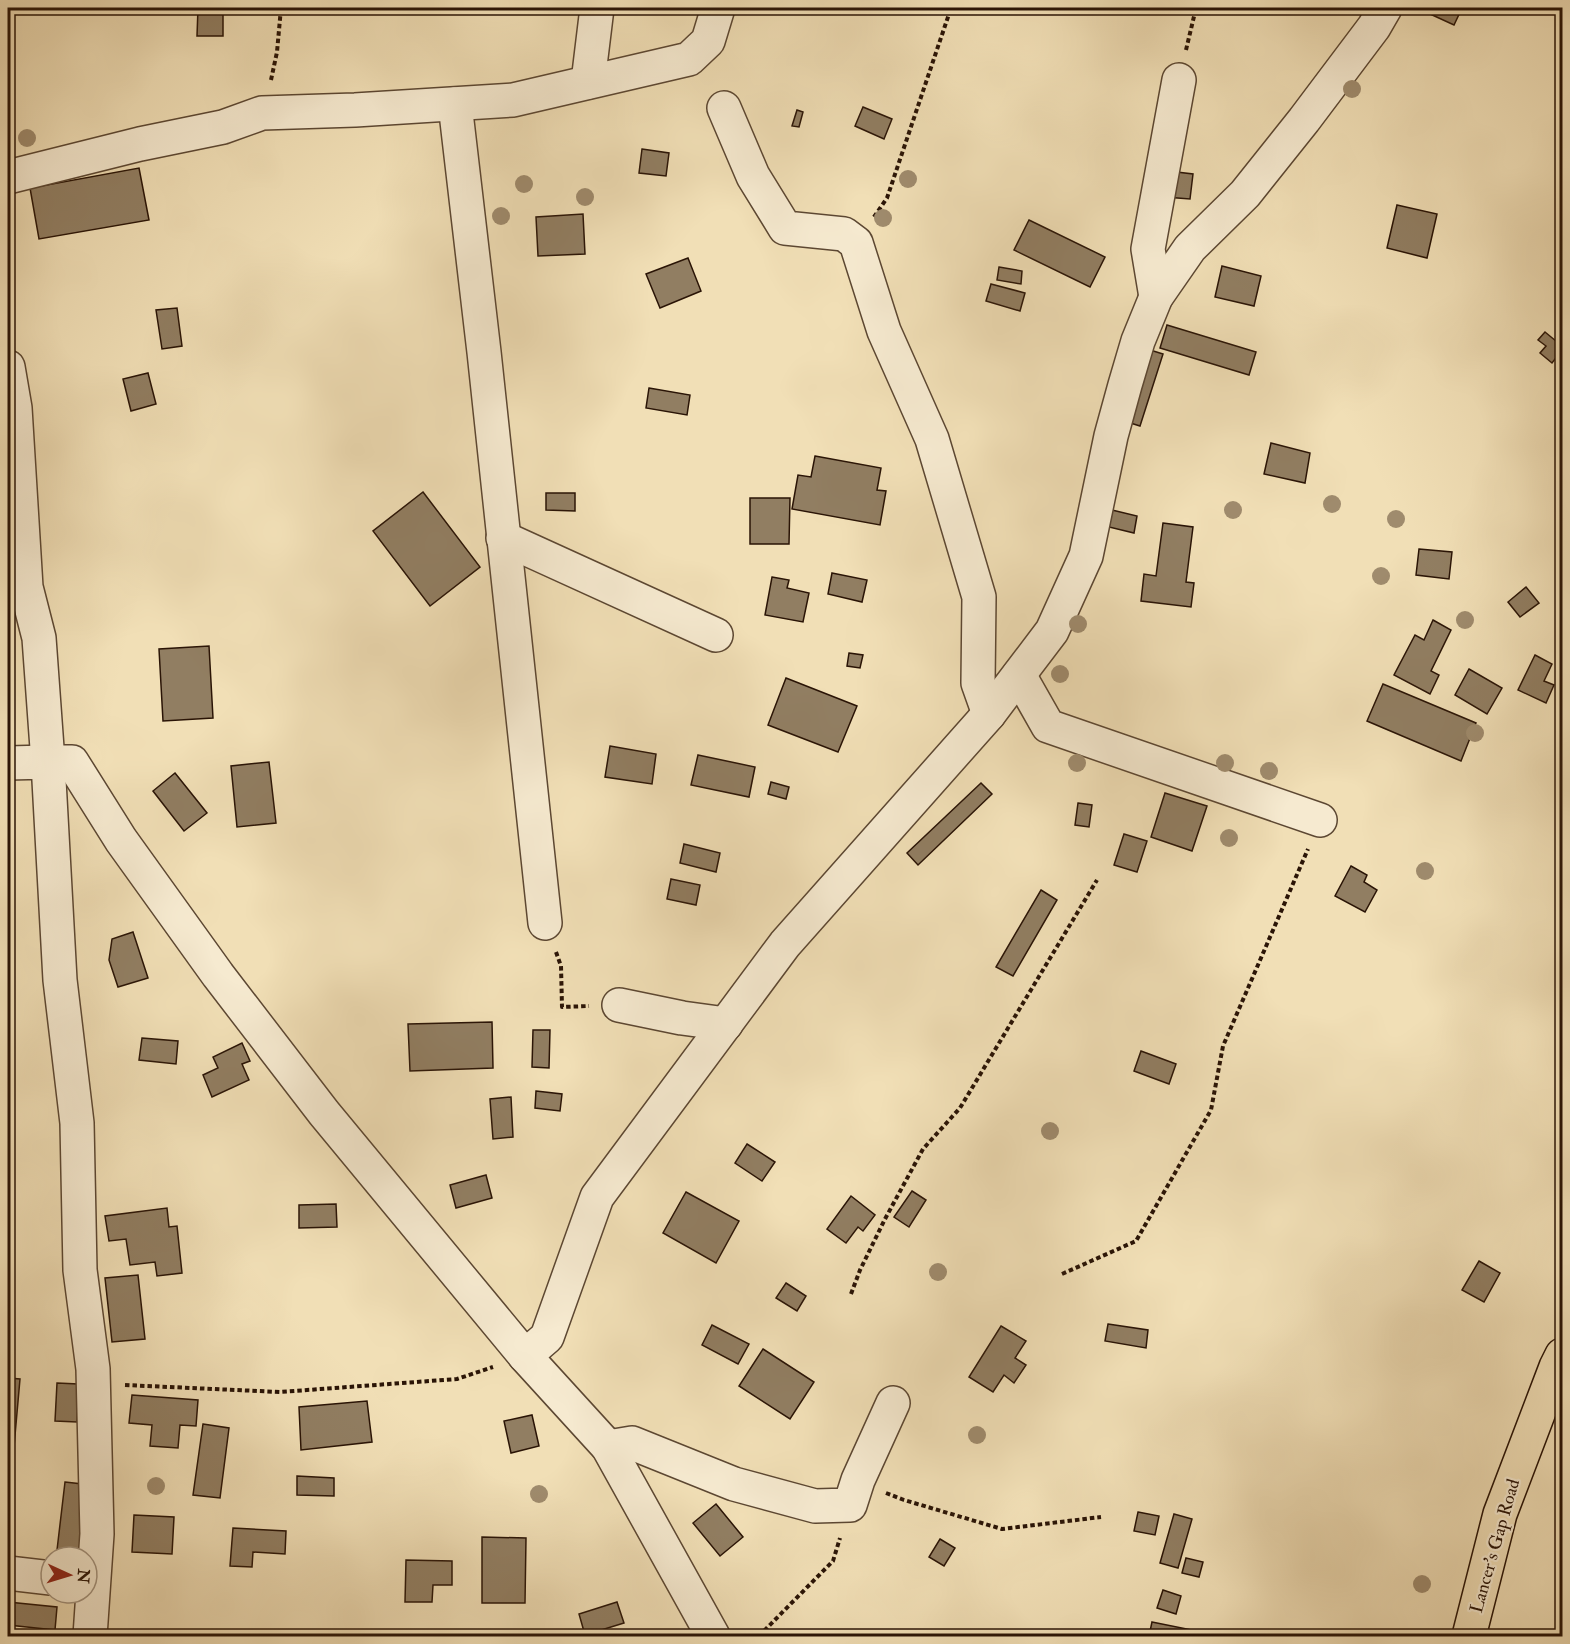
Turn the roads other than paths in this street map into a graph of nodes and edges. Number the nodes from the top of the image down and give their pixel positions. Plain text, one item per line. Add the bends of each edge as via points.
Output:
1 (597, 8) edge
2 (718, 8) edge
3 (1385, 8) edge
4 (1179, 80) road end
5 (588, 82) junction
6 (455, 104) junction
7 (724, 108) dead end
8 (8, 177) edge
9 (1156, 297) junction
10 (8, 367) edge
11 (503, 538) junction
12 (716, 635) dead end
13 (1019, 675) junction
14 (989, 714) junction
15 (1048, 726) junction
16 (48, 762) junction
17 (8, 763) edge
18 (1320, 820) road end
19 (545, 923) road end
20 (619, 1005) road end
21 (726, 1024) junction
22 (1563, 1355) edge
23 (525, 1356) junction
24 (893, 1402) dead end
25 (608, 1447) junction
26 (96, 1545) edge
27 (8, 1573) edge
28 (39, 1577) edge
29 (91, 1605) edge
30 (90, 1636) edge
31 (713, 1636) edge
32 (1469, 1636) edge

1 - 5 street
2 - 5 street via 708,41 689,59
3 - 9 street via 1304,120 1245,194 1190,248
4 - 9 street via 1148,249
5 - 6 street via 513,100
6 - 8 street via 262,113 223,127
6 - 11 street
7 - 14 street via 753,176 785,228 844,234 856,243 884,331 932,439 979,597 978,683
9 - 13 street via 1125,385 1086,556 1053,631
10 - 16 street via 15,408 26,587 39,638
11 - 12 street
11 - 19 street
13 - 14 street
13 - 15 street
14 - 15 street
14 - 21 street via 785,944
15 - 18 street
16 - 17 street
16 - 23 street via 72,762 121,840 225,984 324,1113
16 - 26 street via 60,980 77,1123 80,1270 93,1384
20 - 21 street
21 - 23 street via 597,1197 547,1337
22 - 32 main road, Lancer's Gap Road via 1500,1514
23 - 25 street
24 - 25 street via 854,1493 815,1506 734,1484 632,1443
25 - 31 street
27 - 28 street
29 - 30 street

